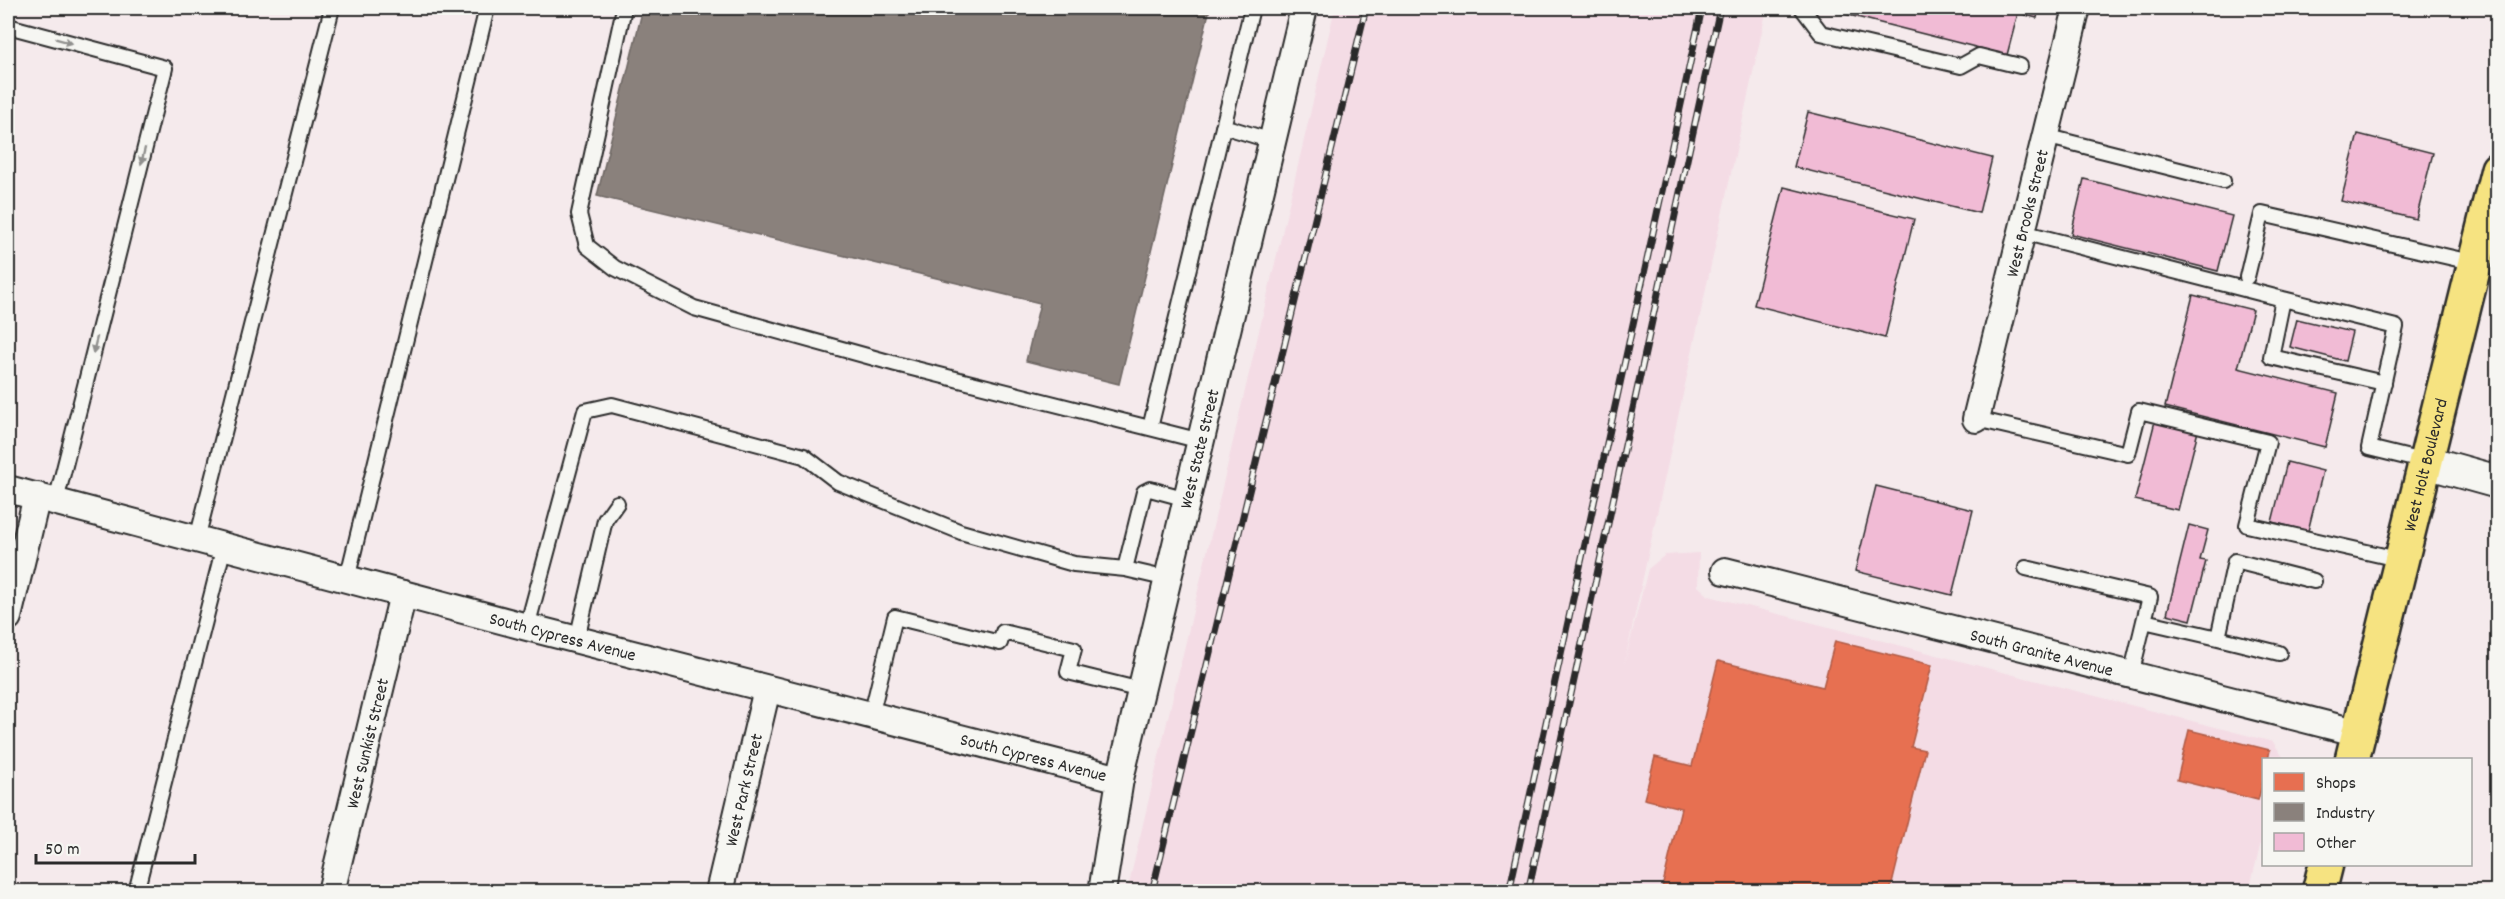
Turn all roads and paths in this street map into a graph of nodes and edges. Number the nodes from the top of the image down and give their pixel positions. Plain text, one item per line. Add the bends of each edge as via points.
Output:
1 (332, 8) edge
2 (487, 8) edge
3 (624, 8) edge
4 (1252, 8) edge
5 (1304, 8) edge
6 (1802, 8) edge
7 (2077, 8) edge
8 (8, 26) edge
9 (2020, 66) dead end
10 (1223, 126) junction
11 (2046, 136) junction
12 (1272, 141) junction
13 (2498, 169) edge
14 (2223, 181) dead end
15 (2022, 232) junction
16 (2475, 263) junction
17 (2247, 277) dead end
18 (2283, 299) junction
19 (2384, 383) junction
20 (1976, 419) joint
21 (1150, 428) junction
22 (1201, 441) junction
23 (2426, 462) junction
24 (2498, 482) edge
25 (8, 489) edge
26 (47, 499) junction
27 (1187, 499) junction
28 (617, 503) dead end
29 (197, 539) junction
30 (224, 546) junction
31 (2402, 560) junction
32 (2026, 568) dead end
33 (1125, 569) junction
34 (1725, 571) dead end
35 (347, 579) junction
36 (1168, 579) junction
37 (2314, 580) dead end
38 (403, 594) junction
39 (8, 617) edge
40 (2144, 621) junction
41 (527, 627) junction
42 (577, 639) junction
43 (2218, 639) junction
44 (2279, 652) dead end
45 (2131, 675) junction
46 (767, 689) junction
47 (1141, 690) junction
48 (872, 716) junction
49 (2356, 746) edge
50 (1120, 779) junction
51 (2325, 866) edge
52 (136, 891) edge
53 (331, 891) edge
54 (719, 891) edge
55 (1102, 891) edge
56 (2319, 891) edge

1 - 29 lane
2 - 35 lane
3 - 21 lane via 579,214 587,246 615,268 694,308
4 - 10 lane
5 - 12 street, West State Street
6 - 9 lane via 1821,33 1961,66 1979,56
7 - 11 street, West Brooks Street
8 -> 26 lane via 165,68
10 - 12 lane
10 - 21 lane
11 - 14 lane
11 - 15 street, West Brooks Street
12 - 22 street, West State Street
13 - 16 main road, West Holt Boulevard
15 - 18 lane
15 - 20 street, West Brooks Street
16 - 17 lane via 2262,214
16 - 23 main road, West Holt Boulevard
18 - 19 lane via 2396,327
18 - 19 lane via 2271,357
19 - 23 lane via 2369,448
20 - 31 lane via 2128,454 2139,411 2268,442 2247,525
21 - 22 lane
22 - 27 street, West State Street
23 - 24 street
23 - 31 main road, West Holt Boulevard
25 - 26 street, South Cypress Avenue
26 - 29 street, South Cypress Avenue
26 - 39 street
27 - 33 lane via 1150,489 1144,492
27 - 36 street, West State Street
28 - 42 lane via 605,520
29 - 30 street, South Cypress Avenue
30 - 35 street, South Cypress Avenue
30 - 52 lane
31 - 49 main road, West Holt Boulevard
32 - 40 lane via 2150,597
33 - 36 lane
33 - 41 lane via 1074,564 961,532 838,482 804,456 612,405 585,411
34 - 45 street, South Granite Avenue
35 - 38 street, South Cypress Avenue
36 - 47 street, West State Street
37 - 43 lane via 2235,561
38 - 41 street, South Cypress Avenue
38 - 53 street, West Sunkist Street
40 - 43 lane
40 - 45 lane
41 - 42 street, South Cypress Avenue
42 - 46 street, South Cypress Avenue
43 - 44 lane
45 - 49 street, South Granite Avenue
46 - 48 street, South Cypress Avenue
46 - 54 street, West Park Street
47 - 48 lane via 1068,672 1074,650 1003,632 1000,643 895,617
47 - 50 street, West State Street
48 - 50 street, South Cypress Avenue
50 - 55 street, West State Street
51 - 56 main road

